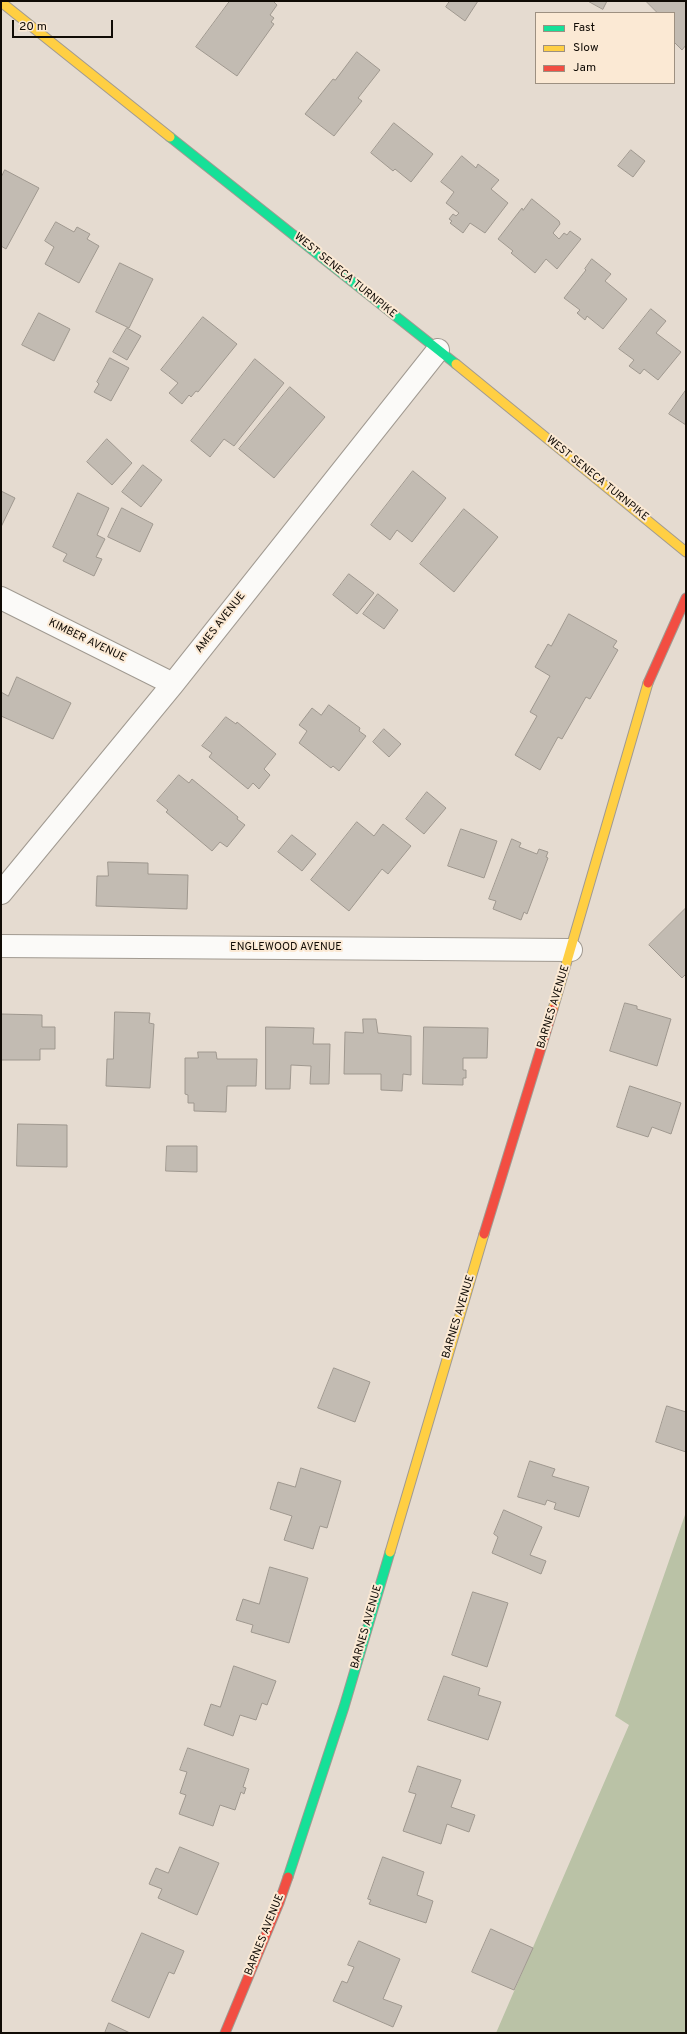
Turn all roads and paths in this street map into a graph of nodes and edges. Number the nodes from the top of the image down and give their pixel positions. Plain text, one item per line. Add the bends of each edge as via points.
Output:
1 (1, 2) edge
2 (438, 350) junction
3 (686, 552) edge
4 (1, 598) edge
5 (686, 598) edge
6 (173, 684) junction
7 (1, 893) edge
8 (1, 946) edge
9 (571, 950) junction
10 (225, 2033) edge

1 - 2 street, WEST SENECA TURNPIKE
2 - 3 street, WEST SENECA TURNPIKE
2 - 6 street, AMES AVENUE
4 - 6 street, KIMBER AVENUE
5 - 9 street, BARNES AVENUE via 646,687
6 - 7 street, AMES AVENUE
8 - 9 street, ENGLEWOOD AVENUE
9 - 10 street, BARNES AVENUE via 344,1707 279,1903

